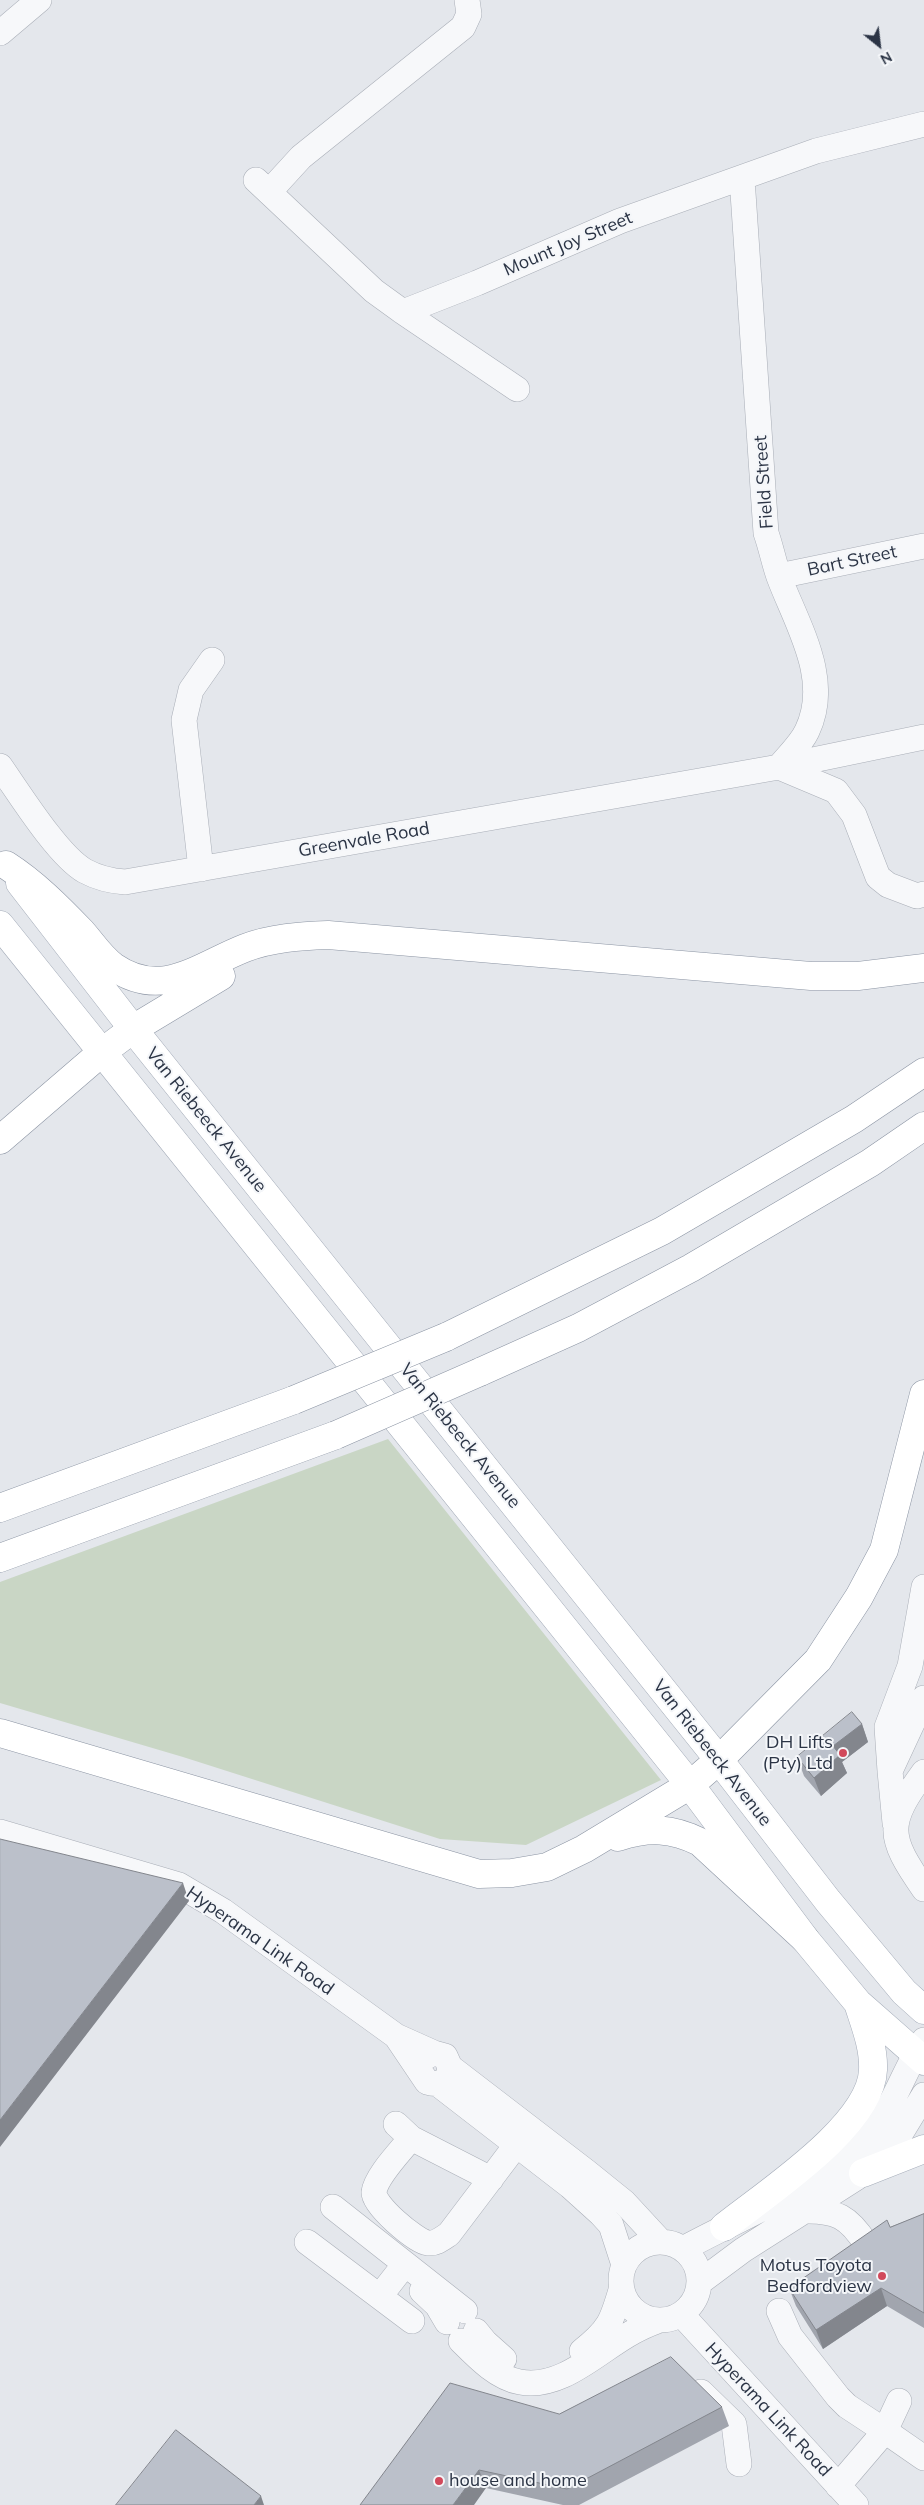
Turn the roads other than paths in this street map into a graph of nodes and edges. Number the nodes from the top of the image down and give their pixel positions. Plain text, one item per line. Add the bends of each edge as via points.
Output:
1 (39, 0) edge
2 (467, 0) edge
3 (0, 32) edge
4 (924, 124) edge
5 (742, 178) junction
6 (403, 312) junction
7 (517, 388) dead end
8 (924, 546) edge
9 (779, 576) junction
10 (212, 660) dead end
11 (924, 736) edge
12 (0, 766) edge
13 (779, 767) junction
14 (3, 862) edge
15 (201, 869) junction
16 (924, 894) edge
17 (0, 925) edge
18 (304, 936) junction
19 (924, 968) edge
20 (133, 1029) junction
21 (101, 1053) junction
22 (924, 1072) edge
23 (924, 1126) edge
24 (0, 1140) edge
25 (924, 1394) edge
26 (0, 1508) edge
27 (0, 1558) edge
28 (924, 1587) edge
29 (924, 1698) edge
30 (0, 1733) edge
31 (719, 1760) junction
32 (890, 1771) junction
33 (924, 1772) edge
34 (690, 1785) junction
35 (895, 1823) junction
36 (0, 1832) edge
37 (584, 1849) junction
38 (924, 1889) edge
39 (805, 1940) junction
40 (858, 2003) junction
41 (924, 2010) edge
42 (921, 2052) edge
43 (436, 2068) junction
44 (924, 2095) edge
45 (517, 2144) junction
46 (924, 2149) edge
47 (859, 2176) junction
48 (491, 2179) junction
49 (329, 2212) dead end
50 (804, 2212) junction
51 (724, 2226) junction
52 (307, 2242) dead end
53 (672, 2245) junction
54 (624, 2265) junction
55 (402, 2268) junction
56 (700, 2282) junction
57 (621, 2290) junction
58 (380, 2296) junction
59 (779, 2311) dead end
60 (682, 2315) junction
61 (412, 2321) dead end
62 (657, 2321) junction
63 (462, 2326) junction
64 (684, 2375) edge
65 (899, 2401) dead end
66 (885, 2431) junction
67 (924, 2458) edge
68 (738, 2464) dead end
69 (838, 2486) junction
70 (856, 2505) edge

1 - 3 street
2 - 6 street via 469,14 463,26 262,186 374,291
4 - 5 street, Mount Joy Street via 816,152
5 - 6 street, Mount Joy Street via 620,221
5 - 9 street, Field Street via 766,533
6 - 7 street
8 - 9 street, Bart Street
9 - 13 street, Field Street via 808,648 816,684 807,732
10 - 15 street via 191,690 184,720
11 - 13 street, Greenvale Road
12 - 15 street, Greenvale Road via 61,850 82,870 104,880 125,882
13 - 15 street, Greenvale Road
13 - 16 street via 836,791 854,815 878,877 888,885 917,896
14 - 18 main road via 30,881 112,966 131,978 148,982 184,976 246,948
14 - 20 main road, Van Riebeeck Avenue
17 - 21 main road, Van Riebeeck Avenue
18 - 19 main road via 328,935 811,976 858,976
18 - 20 main road via 241,964
20 - 21 main road
20 - 31 main road, Van Riebeeck Avenue
21 - 24 main road
21 - 34 main road, Van Riebeeck Avenue
22 - 26 main road, bridge via 854,1119 662,1231 446,1337 294,1400
23 - 27 main road, bridge via 870,1163 691,1268 578,1328 336,1435
25 - 31 main road via 884,1550 859,1597 818,1660
28 - 32 street via 910,1666 886,1727
29 - 32 street
30 - 37 main road via 479,1874 547,1867
31 - 34 main road
31 - 41 main road, Van Riebeeck Avenue via 828,1901 904,1992
32 - 35 street
33 - 35 street via 904,1799
34 - 37 main road
34 - 39 main road, Van Riebeeck Avenue
35 - 38 street via 898,1846 904,1860
36 - 43 street, Hyperama Link Road via 179,1885 223,1911
37 - 39 main road via 641,1832 665,1829 681,1833 700,1842
39 - 40 main road, Van Riebeeck Avenue
40 - 42 main road, Van Riebeeck Avenue
40 - 51 main road via 872,2052 873,2072 868,2092 858,2109 817,2154
42 - 51 street via 874,2129 851,2150 822,2173
43 - 45 street, Hyperama Link Road
43 - 53 street, Hyperama Link Road via 588,2173
44 - 47 street via 899,2136 880,2159
45 - 48 street
45 - 54 street, Hyperama Link Road via 601,2214 611,2226
46 - 47 main road
47 - 50 street
47 - 50 street via 853,2200 862,2237 834,2213
48 - 48 street via 449,2234 428,2243 417,2238 382,2209 375,2202 373,2193 404,2131
49 - 55 street
50 - 56 street via 743,2250
51 - 53 street
52 - 58 street
53 - 54 street via 639,2248
53 - 56 street via 696,2263
54 - 57 street via 620,2277
55 - 58 street
55 - 63 street
56 - 60 street via 697,2295
57 - 62 street via 634,2311
57 - 63 street via 613,2318 602,2335 563,2366 545,2374 534,2375 514,2366
58 - 61 street
59 - 66 street via 790,2336 838,2396 847,2406
60 - 62 street
60 - 69 street, Hyperama Link Road
62 - 63 street via 632,2332 568,2372 535,2383 519,2382 478,2358
64 - 68 street via 733,2423
65 - 66 street
66 - 67 street
66 - 69 street
69 - 70 street, Hyperama Link Road

